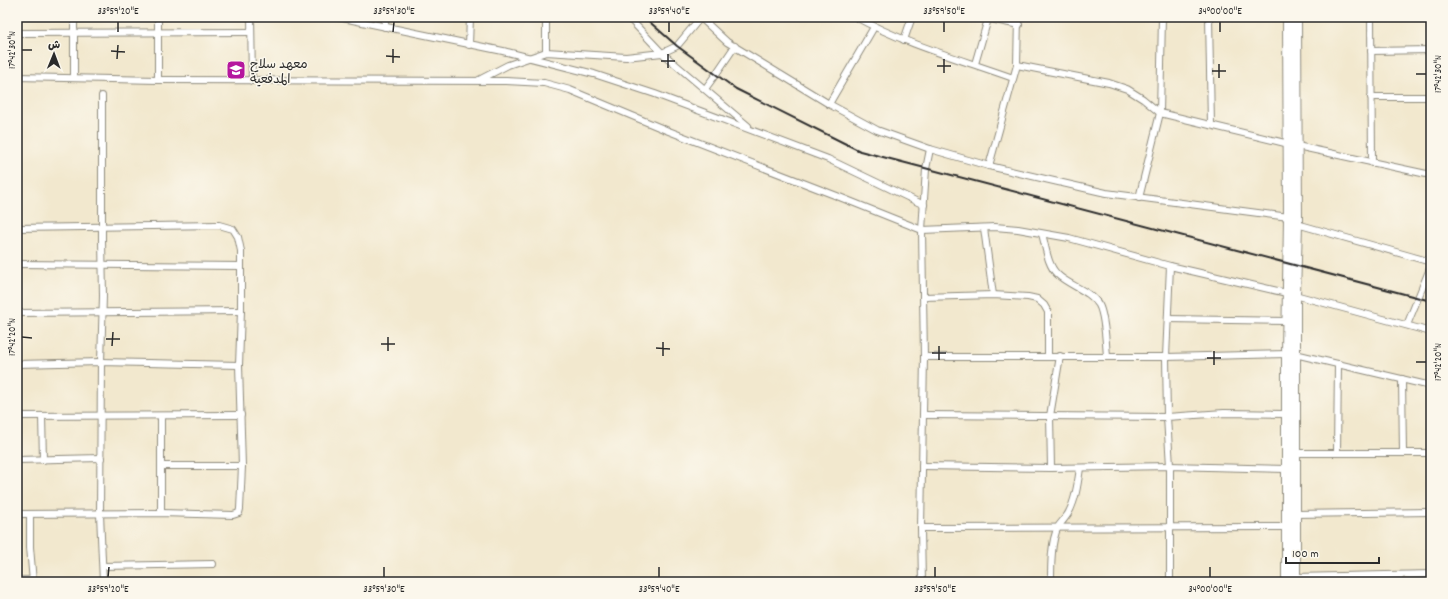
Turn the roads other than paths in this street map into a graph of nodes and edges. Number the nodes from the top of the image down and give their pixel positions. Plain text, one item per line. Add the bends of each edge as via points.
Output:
1 (74, 17) edge
2 (158, 17) edge
3 (251, 17) edge
4 (338, 17) edge
5 (385, 17) edge
6 (470, 17) edge
7 (546, 17) edge
8 (628, 17) edge
9 (701, 17) edge
10 (856, 17) edge
11 (912, 17) edge
12 (981, 17) edge
13 (1018, 17) edge
14 (1162, 17) edge
15 (1210, 17) edge
16 (1288, 17) edge
17 (1296, 17) edge
18 (1371, 17) edge
19 (988, 19) junction
20 (1019, 25) junction
21 (385, 27) junction
22 (874, 27) junction
23 (251, 32) junction
24 (17, 33) edge
25 (158, 33) junction
26 (74, 34) junction
27 (904, 40) junction
28 (469, 44) junction
29 (735, 46) junction
30 (1431, 50) edge
31 (1371, 51) junction
32 (546, 52) junction
33 (662, 52) junction
34 (532, 58) junction
35 (975, 64) junction
36 (1017, 64) junction
37 (17, 76) edge
38 (74, 77) junction
39 (1013, 78) junction
40 (158, 80) junction
41 (252, 81) junction
42 (477, 81) junction
43 (705, 89) junction
44 (102, 96) dead end
45 (1371, 97) junction
46 (1431, 97) edge
47 (829, 104) junction
48 (1160, 113) junction
49 (1211, 125) junction
50 (752, 130) junction
51 (1293, 145) junction
52 (930, 149) junction
53 (1372, 162) junction
54 (989, 166) junction
55 (1431, 176) edge
56 (1139, 198) junction
57 (924, 205) junction
58 (1293, 220) junction
59 (102, 227) junction
60 (17, 228) edge
61 (984, 228) junction
62 (922, 230) junction
63 (1042, 234) junction
64 (1431, 262) edge
65 (17, 264) edge
66 (103, 265) junction
67 (241, 266) junction
68 (1170, 266) junction
69 (1431, 266) edge
70 (1291, 294) junction
71 (993, 295) junction
72 (923, 297) junction
73 (102, 311) junction
74 (241, 311) junction
75 (17, 313) edge
76 (1168, 319) junction
77 (1287, 321) junction
78 (1407, 326) junction
79 (1431, 332) edge
80 (1291, 354) junction
81 (1048, 356) junction
82 (1060, 356) junction
83 (924, 357) junction
84 (1107, 357) junction
85 (1166, 357) junction
86 (101, 362) junction
87 (17, 364) edge
88 (1338, 364) junction
89 (239, 365) junction
90 (1402, 379) junction
91 (1431, 386) edge
92 (1287, 414) junction
93 (241, 415) junction
94 (923, 415) junction
95 (17, 416) edge
96 (42, 416) junction
97 (100, 416) junction
98 (162, 416) junction
99 (1050, 416) junction
100 (1167, 417) junction
101 (1295, 453) junction
102 (1338, 453) junction
103 (1403, 453) junction
104 (1431, 453) edge
105 (101, 458) junction
106 (17, 460) edge
107 (43, 460) junction
108 (162, 466) junction
109 (242, 466) junction
110 (922, 466) junction
111 (1170, 466) junction
112 (1050, 468) junction
113 (1080, 468) junction
114 (1286, 469) junction
115 (1431, 512) edge
116 (161, 513) junction
117 (17, 514) edge
118 (30, 514) junction
119 (100, 514) junction
120 (1295, 514) junction
121 (1287, 527) junction
122 (921, 528) junction
123 (1058, 528) junction
124 (1170, 528) junction
125 (213, 564) dead end
126 (103, 566) junction
127 (1431, 574) edge
128 (17, 580) edge
129 (1292, 580) edge
130 (33, 581) edge
131 (103, 582) edge
132 (922, 582) edge
133 (1051, 582) edge
134 (1170, 582) edge

1 - 26 street
2 - 25 street
3 - 23 street
4 - 21 street
5 - 21 street
6 - 28 street
7 - 32 street
8 - 33 street
9 - 29 street via 727,42
9 - 33 street via 677,46
10 - 22 street
11 - 27 street
12 - 19 street
13 - 20 street
14 - 48 street
15 - 49 street
16 - 51 main road
17 - 51 main road
18 - 31 street
19 - 20 street
19 - 35 street
20 - 36 street
21 - 28 street
22 - 27 street
22 - 47 street
23 - 25 street
23 - 41 street
24 - 26 street
25 - 26 street
25 - 40 street
26 - 38 street
27 - 35 street
28 - 34 street
29 - 43 street
29 - 47 street
30 - 31 street
31 - 45 street
32 - 33 street via 626,57
32 - 34 street
33 - 43 street
34 - 42 street via 508,65
34 - 50 street via 635,87
35 - 39 street
36 - 39 street
36 - 48 street via 1127,89
37 - 38 street
38 - 40 street
39 - 54 street
40 - 41 street
41 - 42 street
42 - 62 street via 544,83 570,90
43 - 50 street
44 - 59 street
45 - 46 street
45 - 53 street
47 - 52 street via 877,130
48 - 49 street
48 - 56 street
49 - 51 street
50 - 57 street via 828,159
51 - 53 street
51 - 58 main road
52 - 54 street
52 - 57 street
53 - 55 street
54 - 56 street
56 - 58 street
57 - 62 street
58 - 64 street
58 - 70 main road
59 - 60 street
59 - 66 street
59 - 67 street via 219,226 233,229 238,238
61 - 62 street
61 - 63 street via 1018,229
61 - 71 street
62 - 72 street
63 - 68 street via 1084,242
63 - 84 street via 1049,262 1056,273 1085,292 1099,305 1104,323
65 - 66 street
66 - 67 street
66 - 73 street
67 - 74 street
68 - 70 street
68 - 76 street
69 - 78 street
70 - 77 main road
70 - 78 street
70 - 80 main road
71 - 72 street
71 - 81 street via 1033,298 1044,304 1049,317
72 - 83 street
73 - 74 street
73 - 75 street
73 - 86 street
74 - 89 street
76 - 77 street
76 - 85 street
77 - 80 main road
78 - 79 street
80 - 85 street
80 - 88 street
80 - 92 main road
80 - 101 main road
81 - 82 street
81 - 83 street
82 - 84 street
82 - 99 street
83 - 94 street
84 - 85 street
85 - 100 street
86 - 87 street
86 - 89 street
86 - 97 street
88 - 90 street
88 - 102 street
89 - 93 street
90 - 91 street
90 - 103 street
92 - 100 street via 1224,413
92 - 114 main road
93 - 98 street
93 - 109 street
94 - 99 street
94 - 110 street
95 - 96 street
96 - 97 street
96 - 107 street
97 - 98 street
97 - 105 street
98 - 108 street
99 - 100 street
99 - 112 street
100 - 111 street
101 - 102 street
101 - 120 main road
102 - 103 street
103 - 104 street
105 - 107 street
105 - 119 street
106 - 107 street
108 - 109 street
108 - 116 street
109 - 116 street via 240,509 237,514
110 - 112 street
110 - 122 street
111 - 113 street
111 - 114 street
111 - 124 street
112 - 113 street
113 - 123 street via 1069,513
114 - 121 main road
115 - 120 street
116 - 119 street
117 - 118 street
118 - 119 street
118 - 130 street
119 - 126 street
120 - 129 main road
121 - 124 street
121 - 129 main road
122 - 123 street
122 - 132 street
123 - 124 street
123 - 133 street via 1052,556
124 - 134 street
125 - 126 street
126 - 131 street
127 - 129 street
128 - 130 street

